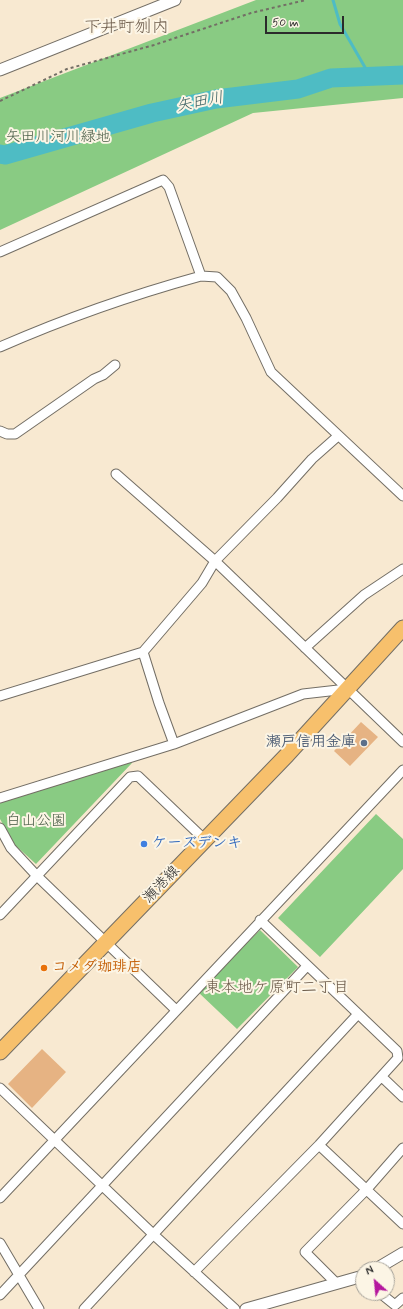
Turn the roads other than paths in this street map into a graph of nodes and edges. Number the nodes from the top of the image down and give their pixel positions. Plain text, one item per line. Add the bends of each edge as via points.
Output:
1 (175, 0) edge
2 (0, 70) edge
3 (0, 252) edge
4 (201, 276) junction
5 (0, 347) edge
6 (115, 365) dead end
7 (0, 432) edge
8 (338, 436) junction
9 (116, 474) dead end
10 (403, 496) edge
11 (215, 561) junction
12 (403, 569) edge
13 (403, 628) edge
14 (305, 648) junction
15 (143, 652) junction
16 (347, 690) junction
17 (0, 696) edge
18 (403, 742) edge
19 (174, 744) junction
20 (403, 770) edge
21 (0, 798) edge
22 (0, 828) edge
23 (205, 840) junction
24 (37, 876) junction
25 (0, 915) edge
26 (260, 920) junction
27 (106, 943) junction
28 (307, 966) junction
29 (176, 1010) junction
30 (358, 1014) junction
31 (0, 1052) edge
32 (382, 1077) junction
33 (0, 1088) edge
34 (403, 1097) edge
35 (54, 1140) junction
36 (319, 1145) junction
37 (403, 1148) edge
38 (102, 1185) junction
39 (367, 1189) junction
40 (0, 1198) edge
41 (403, 1224) edge
42 (154, 1235) junction
43 (0, 1243) edge
44 (403, 1253) edge
45 (390, 1261) edge
46 (194, 1272) junction
47 (20, 1275) junction
48 (355, 1279) edge
49 (336, 1283) junction
50 (0, 1295) edge
51 (403, 1298) edge
52 (389, 1301) edge
53 (39, 1309) edge
54 (84, 1309) edge
55 (235, 1309) edge
56 (246, 1309) edge

1 - 2 street
3 - 4 street via 163,180 169,187
4 - 5 street via 104,305
4 - 8 street via 217,277 231,291 271,372
6 - 7 street via 15,434
8 - 10 street
8 - 11 street via 312,459
9 - 11 street
11 - 14 street
11 - 15 street via 202,583
12 - 14 street via 364,595
13 - 16 highway, 瀬港線
14 - 16 street
15 - 17 street
15 - 19 street
16 - 18 street
16 - 19 street via 303,694
16 - 23 highway, 瀬港線
19 - 21 street
20 - 26 street
22 - 24 street via 11,848
23 - 24 street via 138,776 130,777
23 - 27 highway, 瀬港線
24 - 25 street
24 - 27 street
26 - 28 street
26 - 29 street
27 - 29 street
27 - 31 highway, 瀬港線
28 - 30 street
28 - 38 street
29 - 35 street
30 - 32 street via 397,1051 398,1058
30 - 42 street
32 - 34 street
32 - 36 street
33 - 35 street
35 - 38 street
35 - 40 street
36 - 39 street
36 - 46 street
37 - 39 street
38 - 42 street
38 - 47 street
39 - 41 street
39 - 49 street via 305,1252
42 - 46 street
42 - 54 street
43 - 47 street
44 - 45 street
46 - 55 street
47 - 50 street
47 - 53 street
48 - 49 street
49 - 56 street
51 - 52 street via 394,1305

